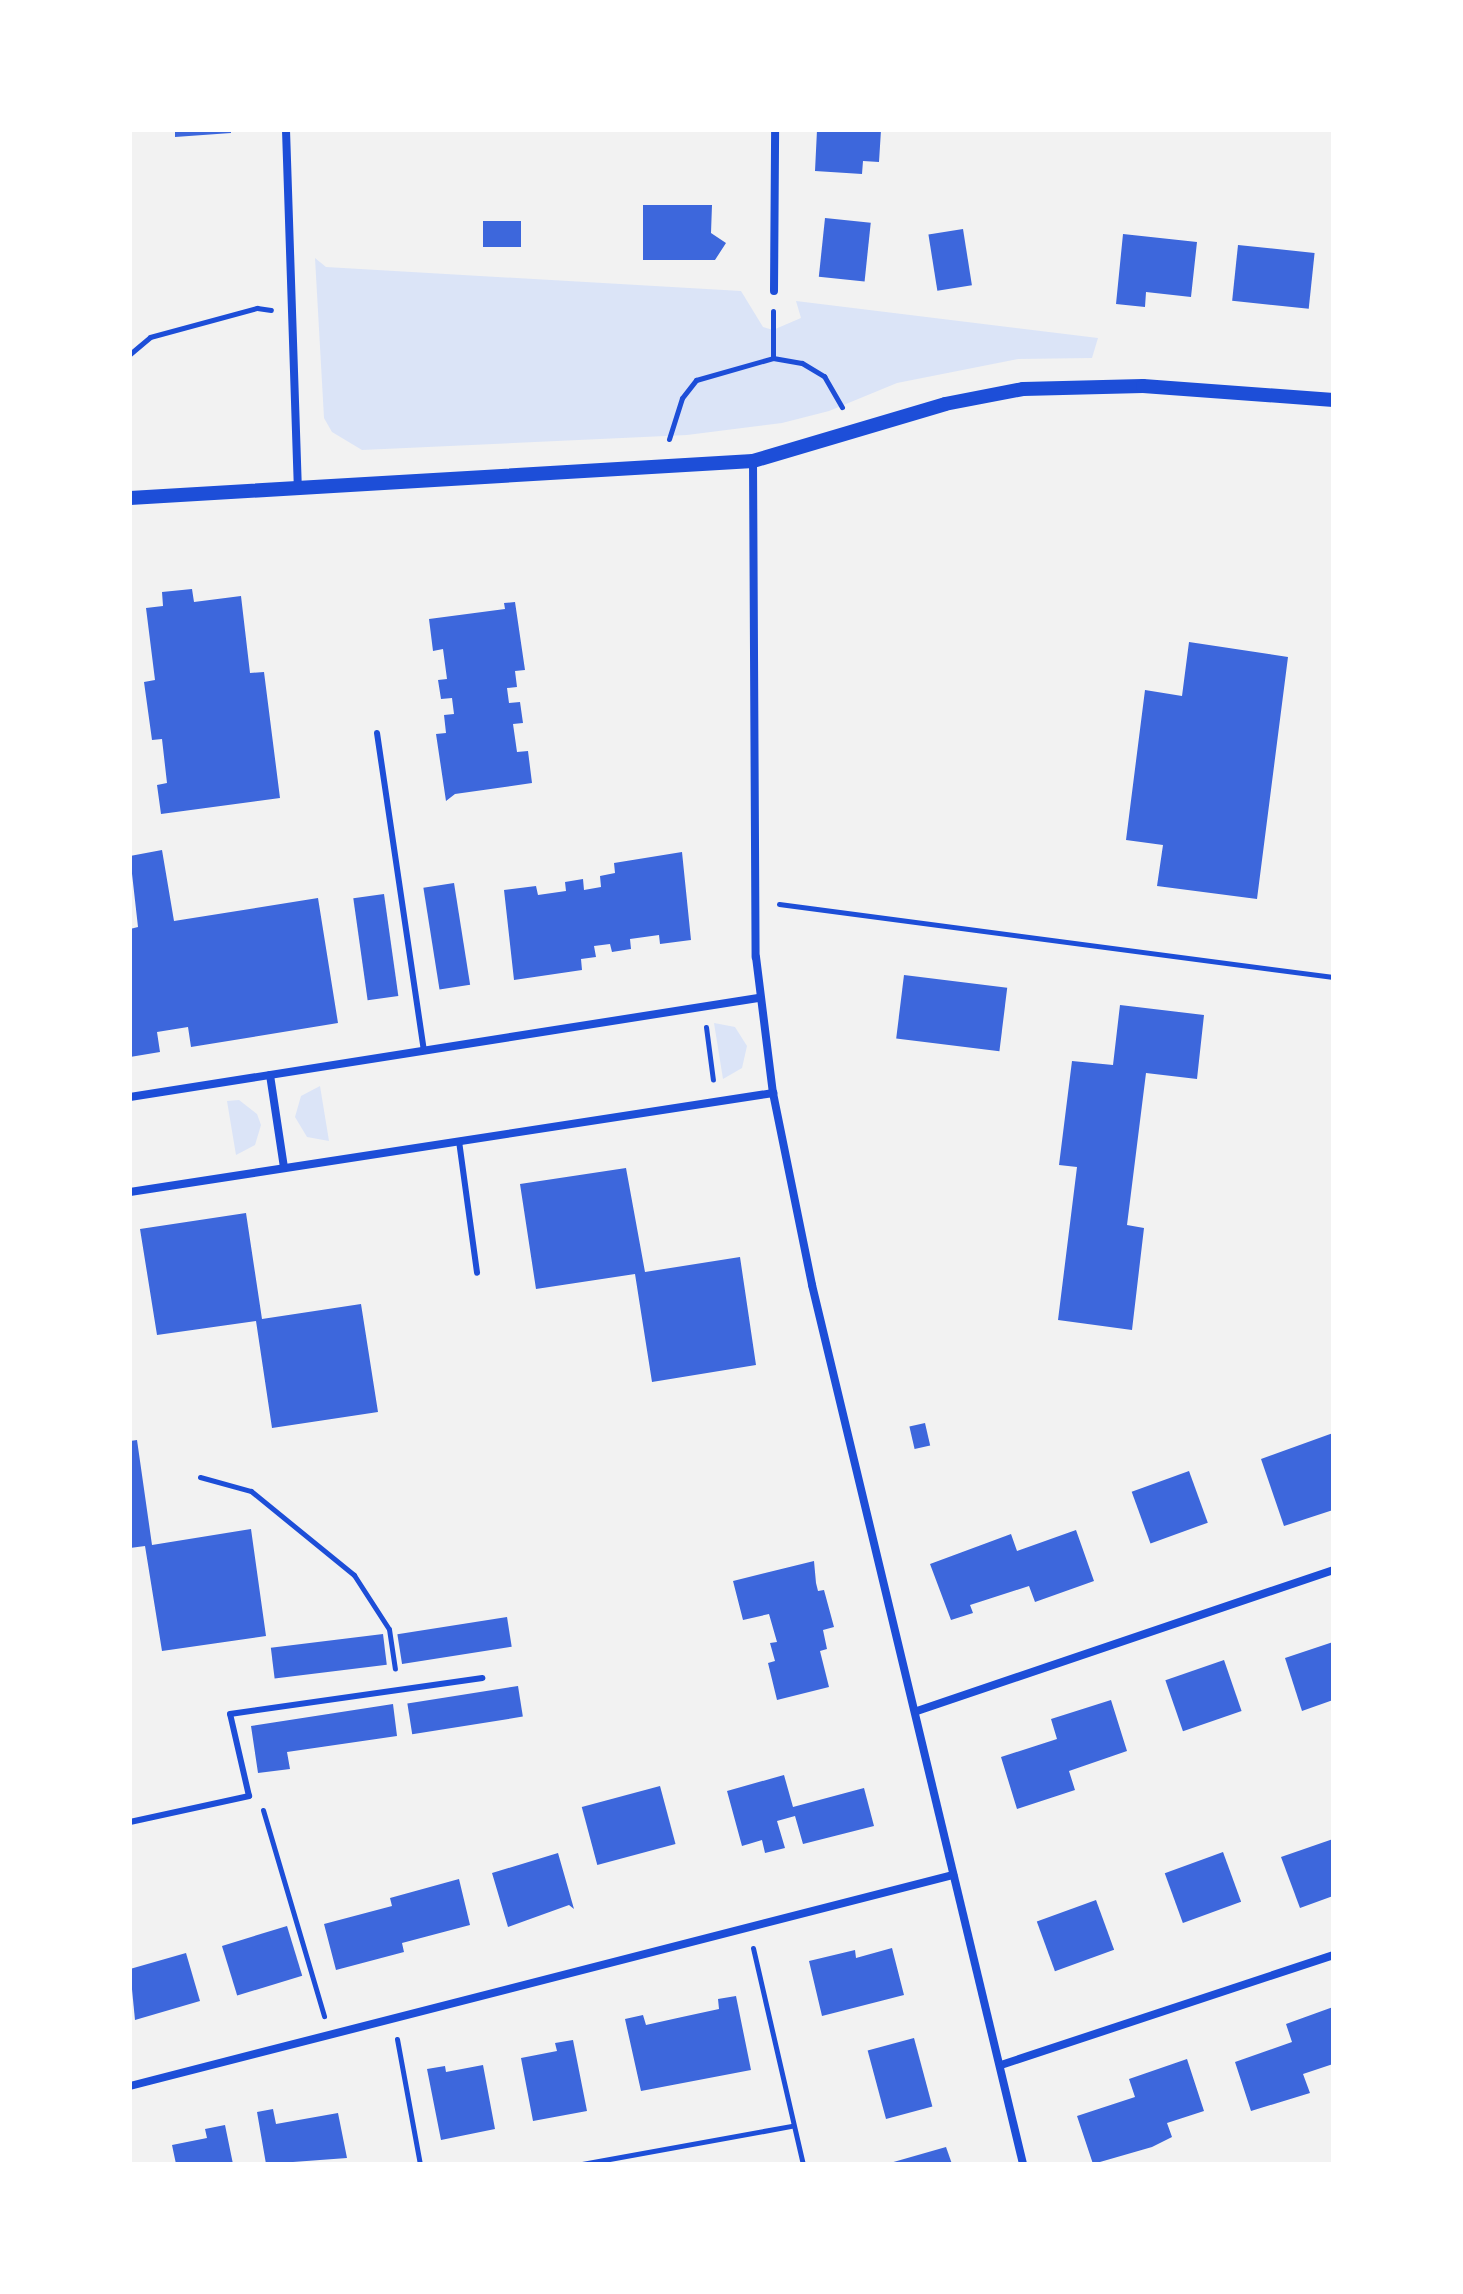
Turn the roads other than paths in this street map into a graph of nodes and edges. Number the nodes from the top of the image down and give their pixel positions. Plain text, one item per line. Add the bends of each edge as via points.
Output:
1 (286, 130) edge
2 (775, 130) edge
3 (774, 291) road end
4 (1333, 400) edge
5 (753, 461) junction
6 (298, 489) junction
7 (130, 498) edge
8 (377, 733) dead end
9 (758, 998) junction
10 (424, 1051) junction
11 (270, 1075) junction
12 (773, 1093) junction
13 (130, 1097) edge
14 (459, 1141) junction
15 (284, 1168) junction
16 (130, 1192) edge
17 (477, 1273) dead end
18 (1333, 1570) edge
19 (482, 1678) dead end
20 (917, 1711) junction
21 (130, 1822) edge
22 (953, 1875) junction
23 (1333, 1955) edge
24 (1001, 2065) junction
25 (130, 2086) edge
26 (1023, 2164) edge

1 - 6 street
2 - 3 street
4 - 5 street via 1143,386 1023,389 945,404
5 - 6 street
5 - 9 street
6 - 7 street
8 - 10 lane
9 - 10 street
9 - 12 street
10 - 11 street
11 - 13 street
11 - 15 street
12 - 14 street
12 - 20 street via 812,1285
14 - 15 street
14 - 17 lane
15 - 16 street
18 - 20 street
19 - 21 lane via 230,1714 249,1796
20 - 22 street
22 - 24 street
22 - 25 street
23 - 24 street
24 - 26 street

